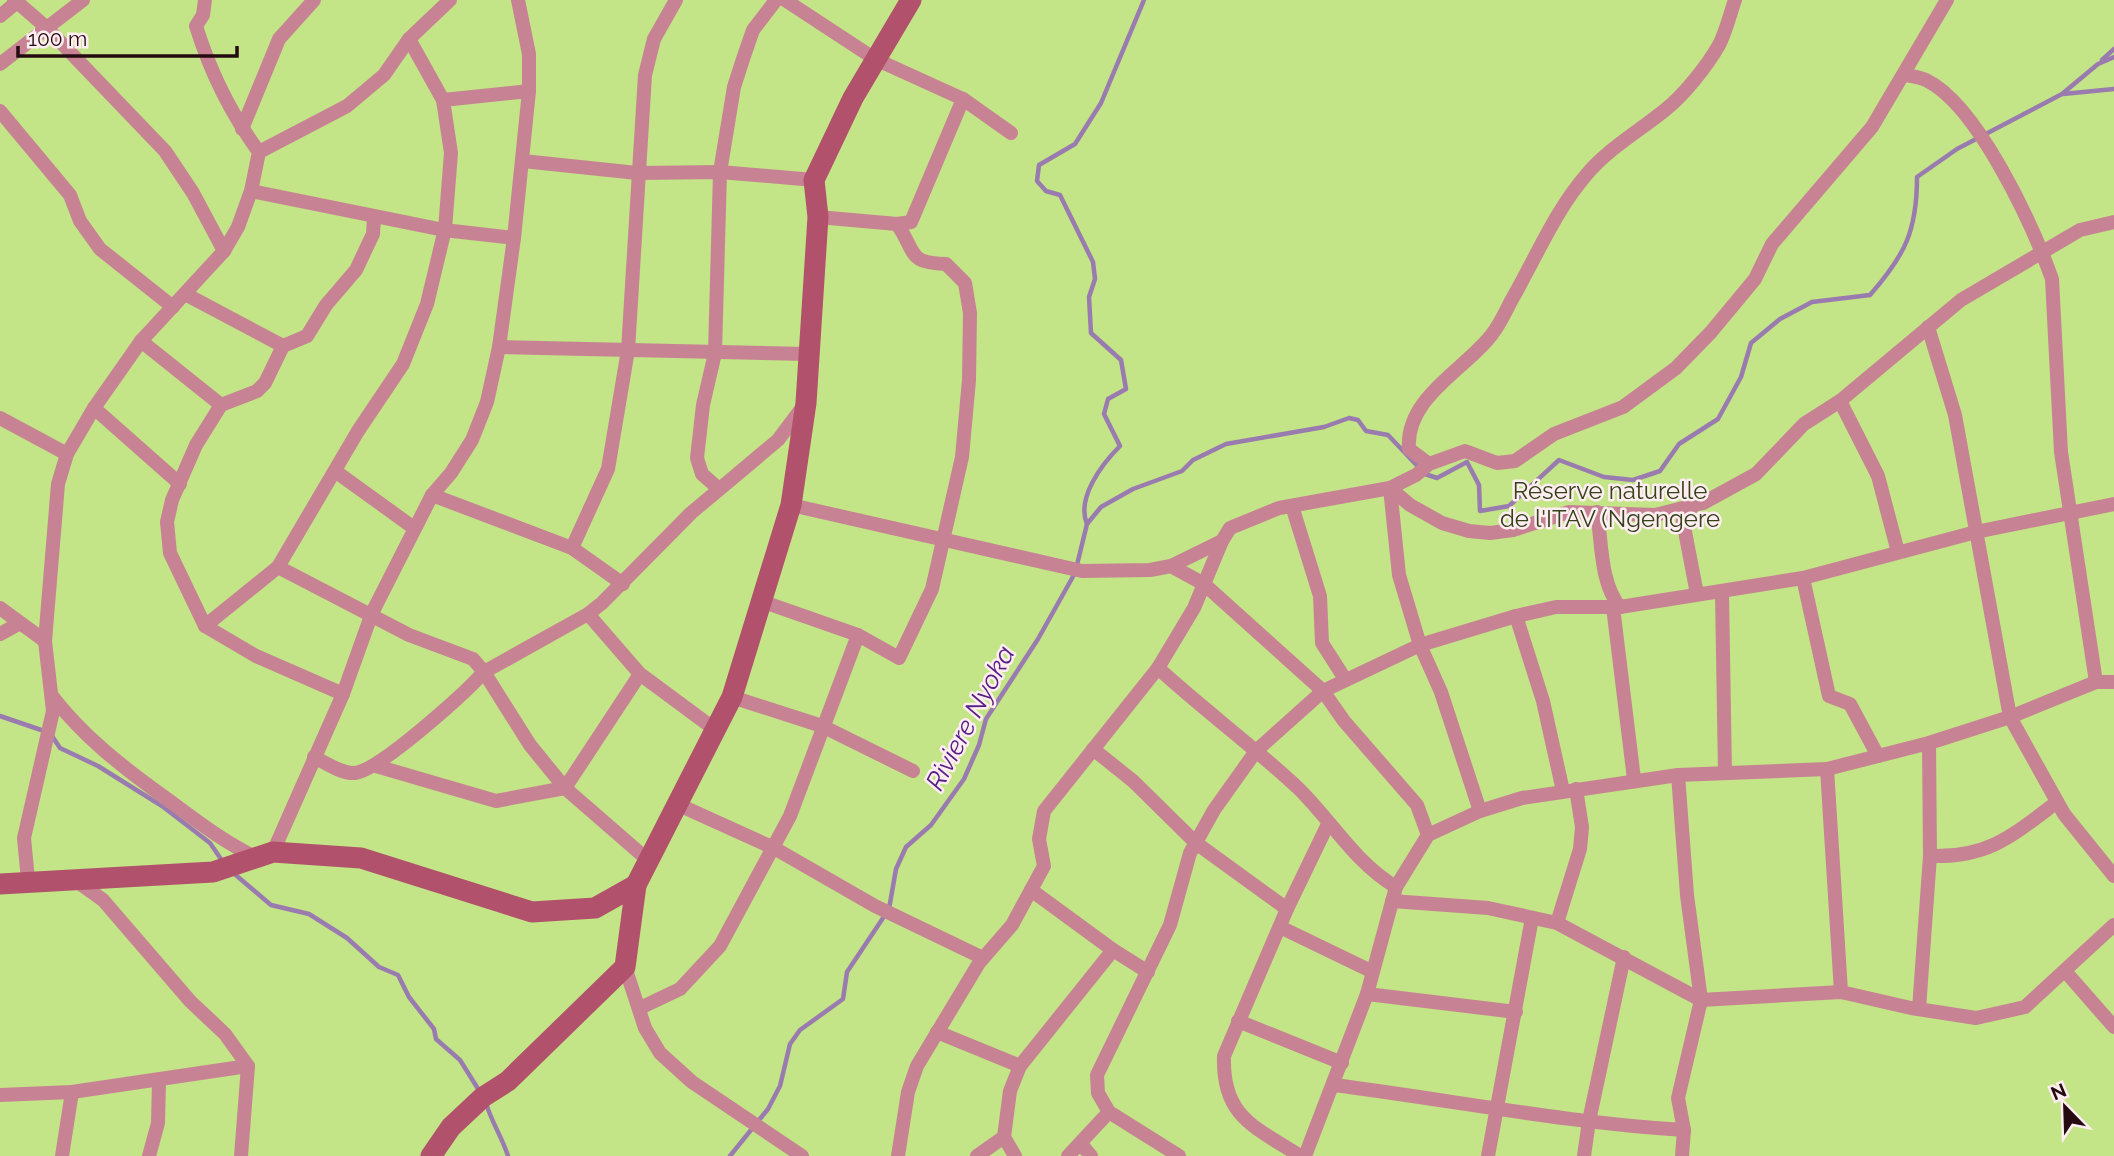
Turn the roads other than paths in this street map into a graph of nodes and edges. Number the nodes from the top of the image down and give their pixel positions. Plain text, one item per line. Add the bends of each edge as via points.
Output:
1 (83, 0) edge
2 (205, 0) edge
3 (314, 0) edge
4 (450, 0) edge
5 (518, 0) edge
6 (676, 0) edge
7 (776, 0) edge
8 (785, 0) edge
9 (911, 0) edge
10 (1735, 0) edge
11 (1947, 0) edge
12 (15, 1) edge
13 (0, 16) edge
14 (47, 28) junction
15 (409, 39) junction
16 (876, 59) junction
17 (0, 64) edge
18 (1905, 75) junction
19 (529, 91) junction
20 (963, 99) junction
21 (443, 100) junction
22 (0, 111) edge
23 (242, 130) junction
24 (1011, 134) dead end
25 (259, 152) junction
26 (523, 161) junction
27 (720, 172) junction
28 (637, 173) junction
29 (814, 180) junction
30 (251, 191) junction
31 (818, 217) junction
32 (374, 218) junction
33 (2114, 222) edge
34 (897, 224) junction
35 (444, 230) junction
36 (514, 238) junction
37 (224, 251) junction
38 (2042, 252) junction
39 (187, 295) junction
40 (173, 307) junction
41 (1928, 327) junction
42 (141, 341) junction
43 (283, 346) junction
44 (499, 347) junction
45 (628, 350) junction
46 (715, 353) junction
47 (807, 354) junction
48 (1840, 401) junction
49 (806, 403) junction
50 (222, 405) junction
51 (94, 408) junction
52 (0, 418) edge
53 (67, 454) junction
54 (1424, 469) junction
55 (335, 471) junction
56 (180, 484) junction
57 (1390, 488) junction
58 (719, 489) junction
59 (432, 495) junction
60 (2114, 504) edge
61 (791, 505) junction
62 (1292, 506) junction
63 (1692, 507) junction
64 (1597, 512) junction
65 (2068, 513) junction
66 (414, 528) junction
67 (1976, 532) junction
68 (946, 538) junction
69 (1222, 541) junction
70 (572, 548) junction
71 (1898, 552) junction
72 (1171, 566) junction
73 (278, 567) junction
74 (1803, 578) junction
75 (623, 584) junction
76 (1205, 584) junction
77 (1697, 593) junction
78 (1722, 593) junction
79 (761, 601) junction
80 (1616, 607) junction
81 (0, 608) edge
82 (372, 613) junction
83 (589, 614) junction
84 (1516, 616) junction
85 (20, 624) junction
86 (205, 626) junction
87 (0, 634) edge
88 (858, 635) junction
89 (45, 641) junction
90 (1420, 645) junction
91 (1158, 668) junction
92 (484, 673) junction
93 (640, 674) junction
94 (1345, 680) junction
95 (2096, 682) junction
96 (2114, 682) edge
97 (1323, 691) junction
98 (343, 694) junction
99 (52, 696) junction
100 (732, 697) junction
101 (2010, 717) junction
102 (822, 726) junction
103 (717, 731) junction
104 (1929, 743) junction
105 (1093, 749) junction
106 (1256, 751) junction
107 (1878, 756) junction
108 (314, 757) junction
109 (376, 766) junction
110 (1827, 769) junction
111 (913, 771) dead end
112 (1725, 773) junction
113 (1678, 775) junction
114 (1634, 779) junction
115 (565, 788) junction
116 (1569, 790) junction
117 (2057, 803) junction
118 (678, 806) junction
119 (1480, 811) junction
120 (1328, 824) junction
121 (1428, 835) junction
122 (1196, 843) junction
123 (774, 848) junction
124 (1930, 856) junction
125 (255, 857) junction
126 (649, 861) junction
127 (2113, 874) edge
128 (73, 878) junction
129 (28, 880) junction
130 (0, 884) edge
131 (636, 885) junction
132 (1031, 890) junction
133 (1394, 894) junction
134 (1287, 909) junction
135 (1532, 918) junction
136 (1557, 923) junction
137 (2114, 925) edge
138 (1280, 927) junction
139 (1113, 950) junction
140 (1624, 957) junction
141 (983, 958) junction
142 (625, 967) junction
143 (1371, 971) junction
144 (2065, 971) junction
145 (1148, 972) junction
146 (1841, 992) junction
147 (1367, 994) junction
148 (1701, 1000) junction
149 (640, 1008) junction
150 (1919, 1009) junction
151 (1516, 1012) junction
152 (1238, 1021) junction
153 (2114, 1027) edge
154 (937, 1032) junction
155 (1342, 1063) junction
156 (247, 1066) junction
157 (1020, 1066) junction
158 (159, 1081) junction
159 (1334, 1085) junction
160 (72, 1092) junction
161 (0, 1095) edge
162 (1498, 1107) junction
163 (1108, 1112) junction
164 (1589, 1121) junction
165 (1684, 1130) junction
166 (1004, 1137) junction
167 (1081, 1144) junction
168 (62, 1156) edge
169 (149, 1156) edge
170 (241, 1156) edge
171 (431, 1156) edge
172 (802, 1156) edge
173 (898, 1156) edge
174 (977, 1156) edge
175 (1015, 1156) edge
176 (1068, 1156) edge
177 (1091, 1156) edge
178 (1179, 1156) edge
179 (1303, 1156) edge
180 (1488, 1156) edge
181 (1584, 1156) edge
182 (1682, 1156) edge

1 - 14 street
2 - 23 street via 196,26 206,61
3 - 23 street via 279,40
4 - 15 street
5 - 19 street via 529,54
6 - 28 street via 653,40 645,75
7 - 27 street via 753,30 743,59
8 - 16 street
9 - 16 street
10 - 54 street via 1719,44 1702,67 1668,108 1589,171 1554,218 1490,338 1435,389 1415,418 1408,434 1409,449
11 - 18 street
12 - 13 street
12 - 14 street
14 - 17 street
14 - 37 street via 165,151
15 - 21 street
15 - 25 street via 384,75 347,106
16 - 20 street
16 - 29 street
18 - 38 street via 1926,80 1965,115 2007,181
18 - 54 street via 1872,127 1772,244 1755,279 1712,332 1652,388 1623,407 1554,435 1515,461 1497,463 1465,451
19 - 21 street
19 - 26 street
20 - 24 street
20 - 34 street via 911,222
21 - 35 street via 451,153
22 - 40 street via 70,195 80,221 100,249
23 - 25 street
25 - 30 street
26 - 28 street
26 - 36 street
27 - 28 street
27 - 29 street
27 - 46 street
28 - 45 street
29 - 31 street
30 - 32 street
30 - 37 street
31 - 34 street
31 - 47 street
32 - 35 street
32 - 43 street via 373,234 356,270 307,336
33 - 38 street via 2080,230
34 - 68 street via 914,258 923,264 946,264 965,283 970,313 970,380 962,457
35 - 36 street
35 - 55 street via 427,304 403,364
36 - 44 street
37 - 39 street
38 - 41 street via 1961,300
38 - 65 street via 2056,308
39 - 40 street
39 - 43 street
40 - 42 street
41 - 48 street
41 - 67 street via 1955,415
42 - 50 street
42 - 51 street
43 - 50 street via 257,391
44 - 45 street
44 - 59 street via 487,402 472,440
45 - 46 street
45 - 70 street via 608,469
46 - 47 street
46 - 58 street via 697,458 702,474
47 - 49 street
48 - 63 street via 1804,424 1756,474
48 - 71 street via 1878,476
49 - 58 street via 778,440
49 - 61 street
50 - 56 street via 196,445
51 - 53 street
51 - 56 street
52 - 53 street
53 - 89 street via 58,484
54 - 57 street
55 - 66 street
55 - 73 street
56 - 86 street via 167,522 170,553
57 - 62 street
57 - 64 street via 1442,523 1469,531 1513,530 1569,512
57 - 90 street via 1399,575
58 - 75 street
59 - 66 street
59 - 70 street
60 - 65 street
61 - 68 street
61 - 79 street
62 - 69 street via 1230,528
62 - 94 street via 1320,596 1322,643
63 - 64 street via 1655,515
63 - 77 street via 1683,521
64 - 80 street via 1606,578
65 - 67 street
65 - 95 street
66 - 82 street
67 - 71 street
67 - 101 street
68 - 72 street via 1075,569
68 - 88 street via 932,589 899,658
69 - 72 street
69 - 76 street
70 - 75 street
71 - 74 street
72 - 76 street
73 - 82 street
73 - 86 street
74 - 78 street
74 - 107 street via 1829,696 1850,704
75 - 83 street
76 - 91 street
76 - 97 street
77 - 78 street
77 - 80 street
78 - 112 street
79 - 88 street
79 - 100 street
80 - 84 street via 1556,607
80 - 114 street
81 - 85 street
82 - 92 street via 408,635 474,659
82 - 98 street
83 - 92 street
83 - 93 street
84 - 90 street
84 - 116 street
85 - 87 street
85 - 89 street
86 - 98 street via 256,656
88 - 102 street
89 - 99 street
90 - 94 street
90 - 119 street via 1441,692
91 - 105 street
91 - 106 street
92 - 109 street
92 - 115 street via 530,746
93 - 103 street
93 - 115 street
94 - 97 street
95 - 96 street
95 - 101 street
97 - 106 street
97 - 121 street via 1417,805
98 - 108 street
99 - 125 street via 74,725 134,777 224,842
99 - 129 street via 49,736 24,838
100 - 102 street
100 - 103 street
101 - 104 street
101 - 117 street
102 - 111 street
102 - 123 street
103 - 118 street
104 - 107 street
104 - 124 street
105 - 122 street via 1133,780
105 - 132 street via 1044,811 1039,839 1044,866
106 - 120 street via 1300,790
106 - 122 street
107 - 110 street
108 - 109 street via 351,773
108 - 125 street
109 - 115 street via 496,801
110 - 112 street
110 - 146 street
112 - 113 street
113 - 114 street
113 - 148 street
114 - 116 street
115 - 126 street
116 - 119 street
116 - 136 street via 1582,827 1580,849
117 - 124 street via 1999,845 1957,857
117 - 127 street
118 - 123 street
118 - 126 street
119 - 121 street
120 - 133 street
120 - 134 street
121 - 133 street
122 - 134 street
122 - 145 street via 1170,925
123 - 141 street via 875,906
123 - 149 street via 720,946 701,969 680,989
124 - 150 street
125 - 128 street via 213,872
125 - 131 street via 361,858 532,912 595,908
126 - 131 street
128 - 129 street
128 - 156 street via 103,900 190,1001 225,1034
129 - 130 street
131 - 142 street
132 - 139 street
132 - 141 street via 1012,925
133 - 135 street
133 - 143 street
134 - 138 street
135 - 136 street
135 - 151 street
136 - 140 street
137 - 144 street
138 - 143 street
138 - 152 street
139 - 145 street
139 - 157 street
140 - 148 street
140 - 164 street
141 - 154 street
142 - 149 street
142 - 171 street via 451,1127
143 - 147 street
144 - 150 street via 2025,1007 1996,1016 1976,1018
144 - 153 street
145 - 163 street via 1097,1076 1098,1093
146 - 148 street
146 - 150 street
147 - 151 street
147 - 155 street
148 - 165 street via 1678,1098
149 - 172 street via 654,1046 671,1065
151 - 162 street
152 - 155 street
152 - 179 street via 1224,1056 1227,1094 1243,1119
154 - 157 street
154 - 173 street via 908,1092
155 - 159 street
156 - 158 street
156 - 170 street
157 - 166 street via 1010,1091
158 - 160 street
158 - 169 street via 158,1123
159 - 162 street
159 - 179 street
160 - 161 street
160 - 168 street
162 - 164 street
162 - 180 street
163 - 167 street
163 - 178 street
164 - 165 street
164 - 181 street
165 - 182 street
166 - 174 street
166 - 175 street
167 - 176 street
167 - 177 street

